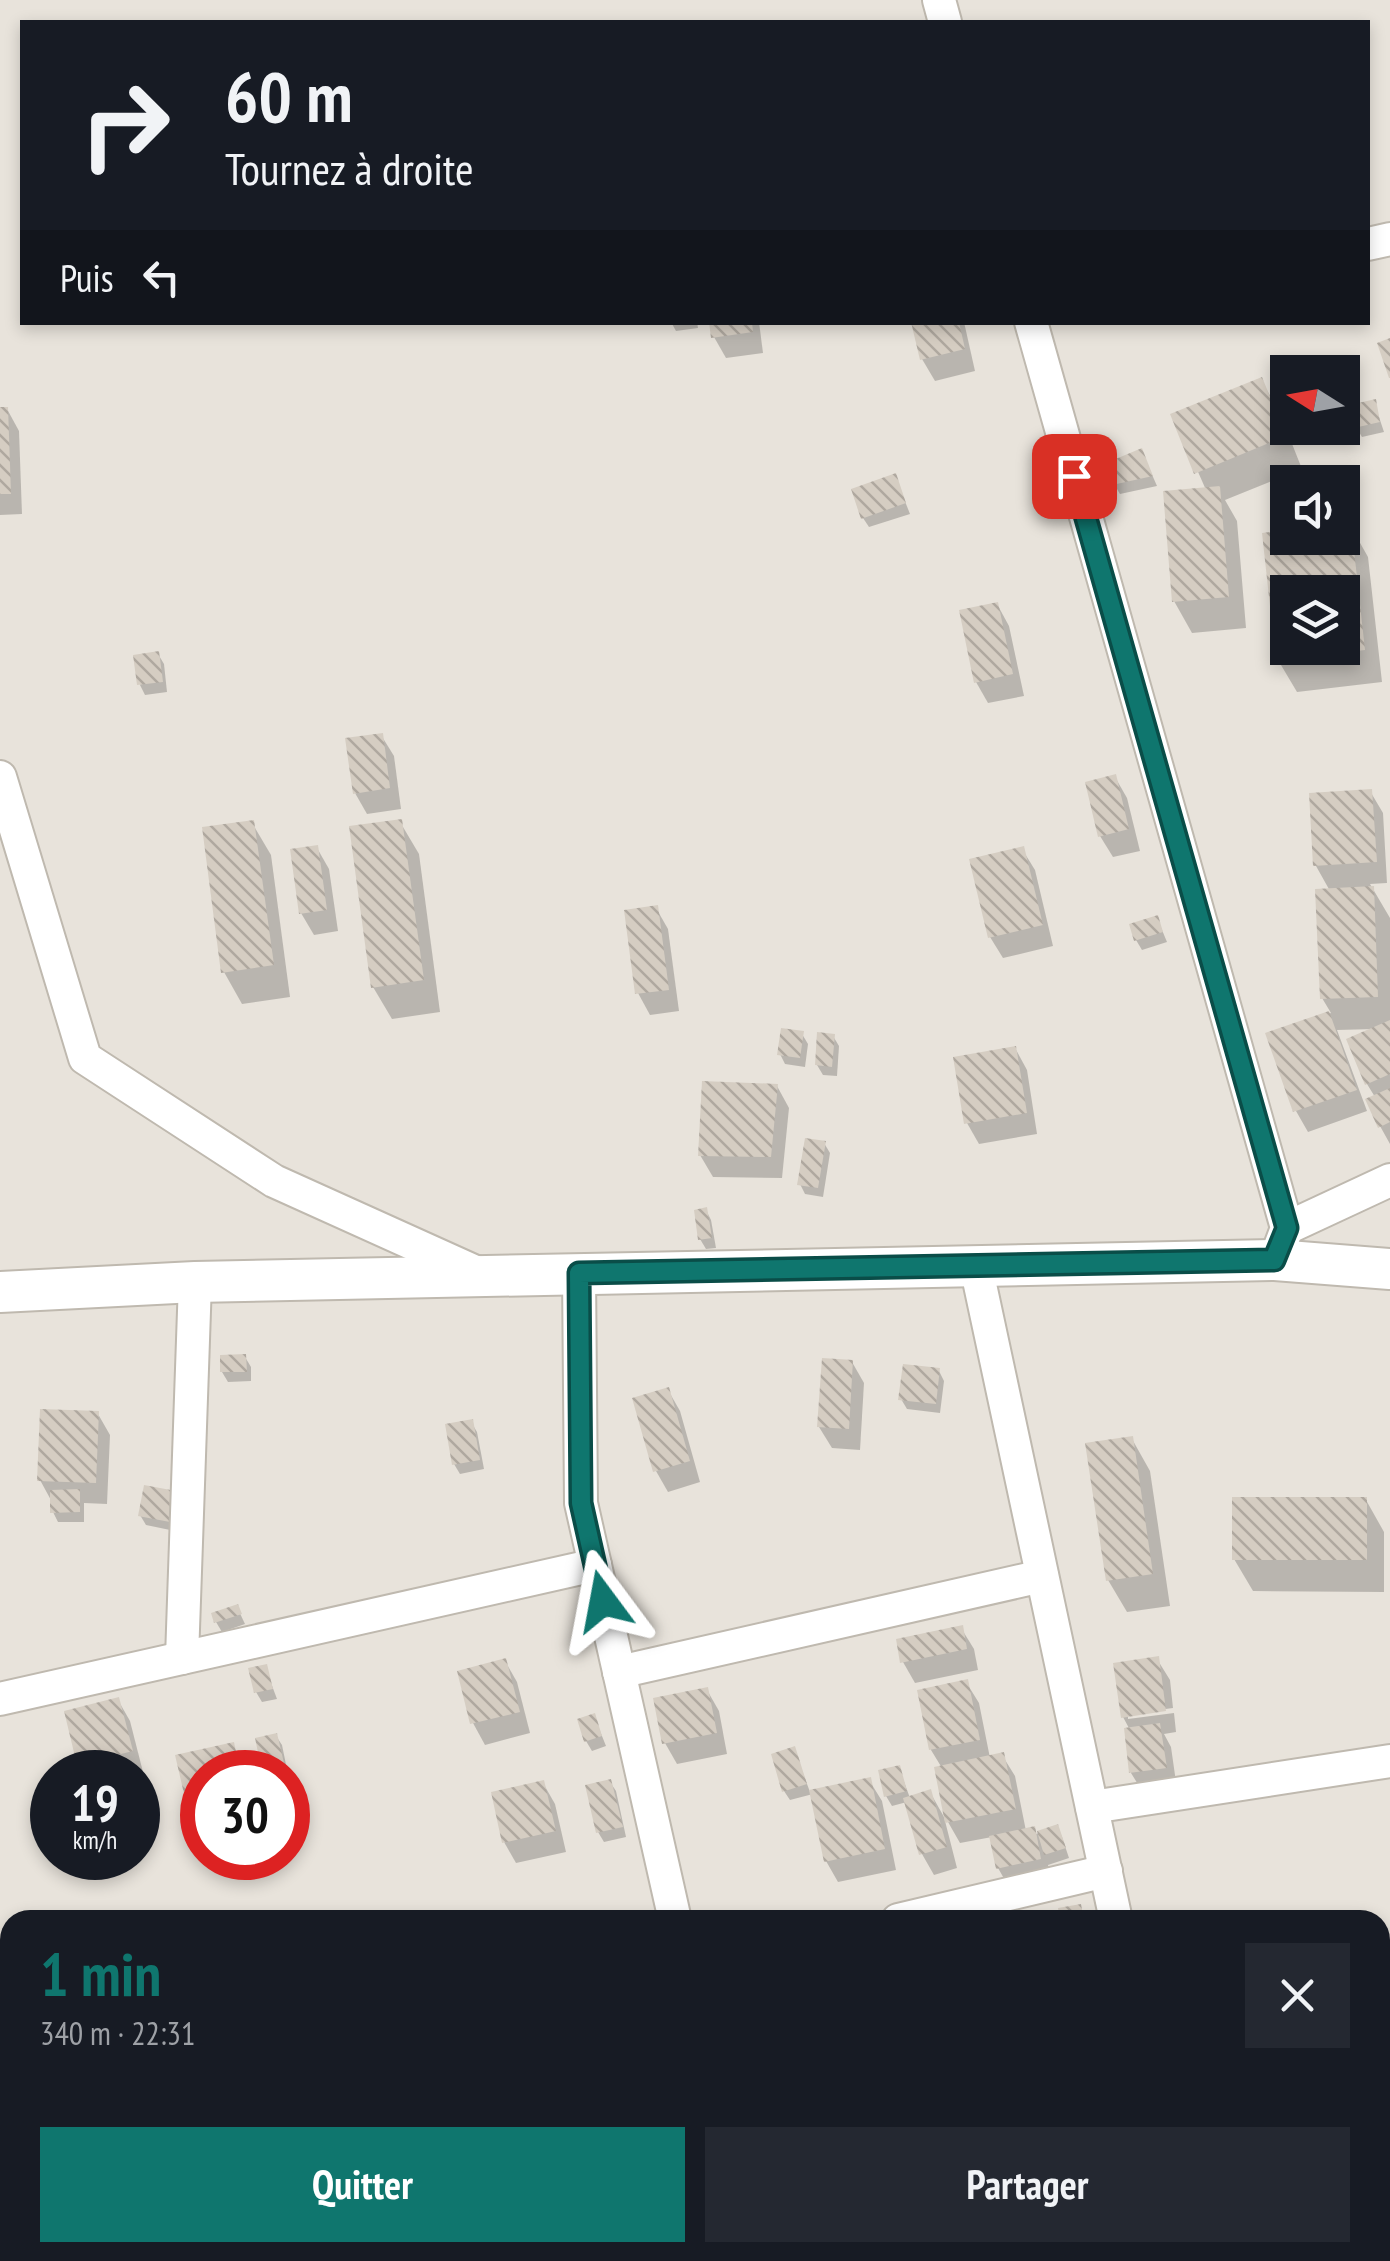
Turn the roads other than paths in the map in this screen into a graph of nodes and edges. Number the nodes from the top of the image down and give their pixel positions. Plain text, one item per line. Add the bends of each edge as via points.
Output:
1 (1037, 325) edge
2 (0, 777) edge
3 (1390, 1180) edge
4 (1281, 1244) junction
5 (976, 1266) junction
6 (1390, 1269) edge
7 (579, 1273) junction
8 (484, 1276) junction
9 (195, 1282) junction
10 (0, 1292) edge
11 (595, 1566) junction
12 (1042, 1576) junction
13 (182, 1658) junction
14 (619, 1672) junction
15 (0, 1699) edge
16 (1390, 1761) edge
17 (1092, 1806) junction
18 (1106, 1871) junction
19 (673, 1910) edge
20 (940, 1910) edge
21 (1114, 1910) edge

1 - 4 street
2 - 8 street via 85,1058 274,1181
3 - 4 street
4 - 5 street
4 - 6 street
5 - 7 street
5 - 12 street
7 - 8 street
7 - 11 street via 581,1503
8 - 9 street
9 - 10 street
9 - 13 street
11 - 13 street
11 - 14 street
12 - 14 street
12 - 17 street
13 - 15 street
14 - 19 street
16 - 17 street
17 - 18 street
18 - 20 street
18 - 21 street

